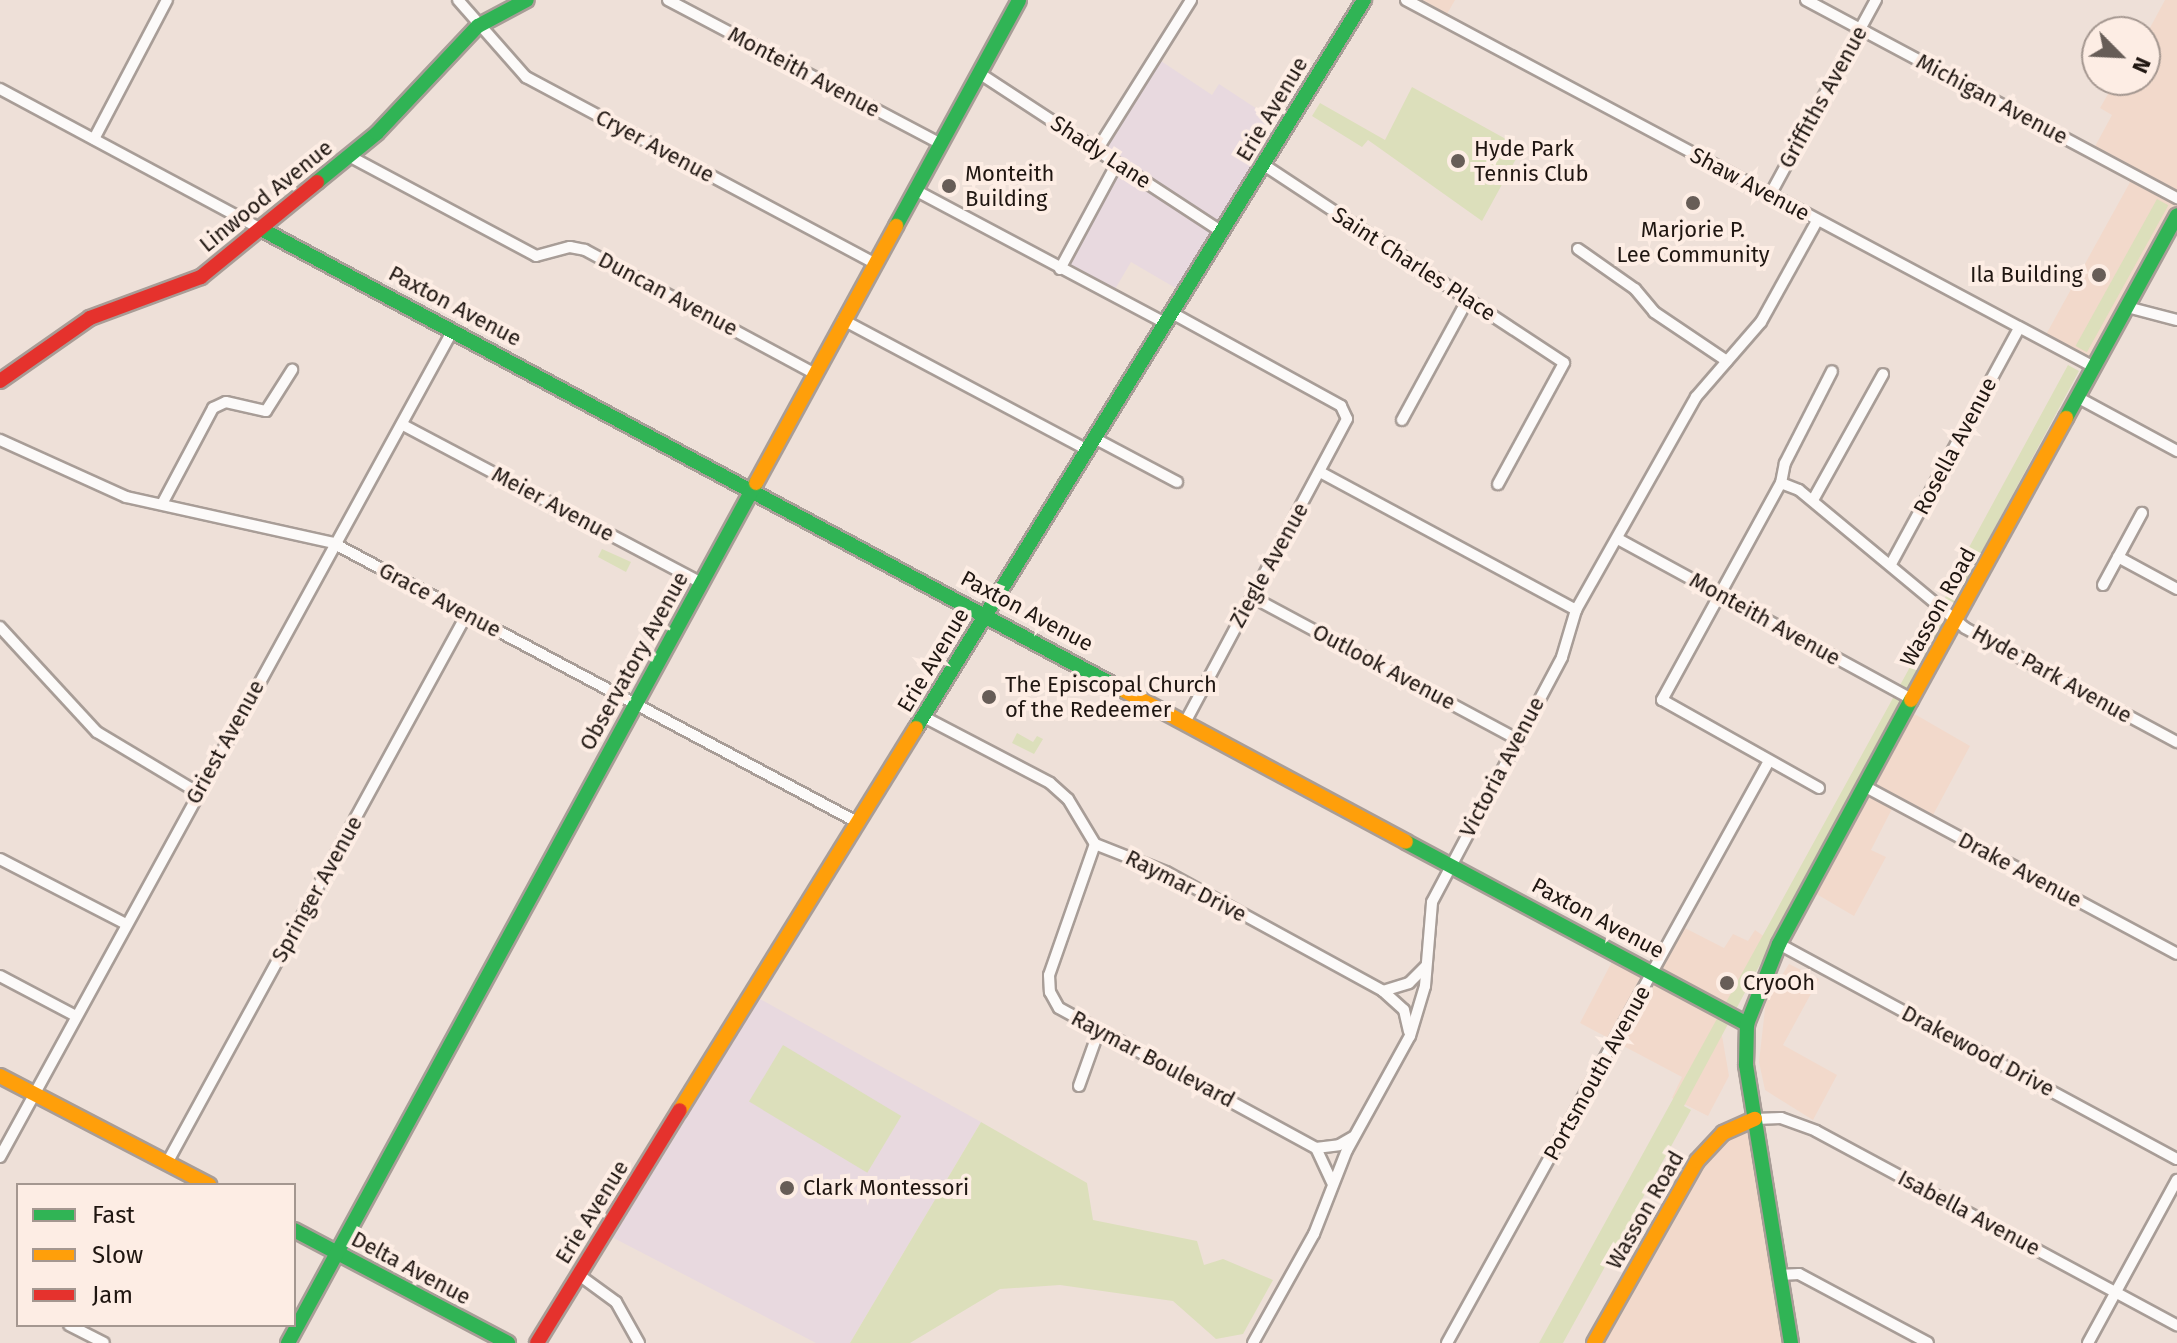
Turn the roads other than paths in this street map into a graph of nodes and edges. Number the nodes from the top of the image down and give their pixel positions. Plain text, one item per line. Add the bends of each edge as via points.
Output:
1 (167, 0) edge
2 (458, 0) edge
3 (527, 0) edge
4 (668, 0) edge
5 (1019, 0) edge
6 (1191, 0) edge
7 (1364, 0) edge
8 (1406, 0) edge
9 (1806, 0) edge
10 (1876, 0) edge
11 (478, 26) junction
12 (1861, 28) junction
13 (979, 73) junction
14 (0, 89) edge
15 (94, 139) junction
16 (941, 144) junction
17 (1097, 150) junction
18 (349, 156) junction
19 (1117, 163) junction
20 (1264, 165) junction
21 (915, 190) junction
22 (1770, 195) junction
23 (2177, 198) edge
24 (1817, 221) junction
25 (2176, 221) edge
26 (261, 229) junction
27 (1222, 232) junction
28 (1578, 249) dead end
29 (875, 263) junction
30 (1060, 269) junction
31 (1468, 299) junction
32 (2127, 307) junction
33 (1168, 318) junction
34 (843, 320) junction
35 (2177, 320) edge
36 (2019, 328) junction
37 (453, 330) junction
38 (1727, 361) junction
39 (2094, 367) junction
40 (292, 370) dead end
41 (1832, 371) dead end
42 (813, 373) junction
43 (1883, 374) dead end
44 (0, 381) edge
45 (2077, 397) junction
46 (1402, 420) dead end
47 (403, 425) junction
48 (0, 440) edge
49 (1090, 444) junction
50 (2177, 451) edge
51 (1320, 472) junction
52 (1177, 482) dead end
53 (1781, 483) junction
54 (1498, 484) dead end
55 (753, 489) junction
56 (1813, 500) junction
57 (162, 504) junction
58 (2142, 513) dead end
59 (1618, 539) junction
60 (333, 543) junction
61 (2118, 557) junction
62 (1891, 564) junction
63 (702, 583) junction
64 (2103, 585) dead end
65 (2177, 589) edge
66 (1720, 594) junction
67 (1252, 597) junction
68 (1576, 610) junction
69 (467, 614) junction
70 (986, 615) junction
71 (1955, 620) junction
72 (0, 627) edge
73 (1912, 699) junction
74 (636, 704) junction
75 (924, 717) junction
76 (1186, 720) junction
77 (1517, 739) junction
78 (2177, 742) edge
79 (1769, 761) junction
80 (1864, 786) junction
81 (1819, 788) dead end
82 (197, 792) junction
83 (857, 822) junction
84 (1095, 844) junction
85 (0, 859) edge
86 (1450, 864) junction
87 (126, 924) junction
88 (1779, 944) junction
89 (2177, 954) edge
90 (1426, 966) junction
91 (1653, 973) junction
92 (0, 976) edge
93 (1383, 991) junction
94 (76, 1016) junction
95 (1747, 1024) junction
96 (1099, 1030) junction
97 (1410, 1036) junction
98 (0, 1076) edge
99 (1079, 1086) dead end
100 (34, 1093) junction
101 (1755, 1119) junction
102 (1354, 1136) junction
103 (1316, 1148) junction
104 (0, 1157) edge
105 (2177, 1159) edge
106 (167, 1163) junction
107 (2177, 1180) edge
108 (205, 1183) edge
109 (1332, 1185) junction
110 (296, 1231) edge
111 (337, 1254) junction
112 (579, 1275) junction
113 (1779, 1275) junction
114 (2115, 1292) junction
115 (2177, 1325) edge
116 (73, 1327) edge
117 (104, 1343) edge
118 (288, 1343) edge
119 (508, 1343) edge
120 (537, 1343) edge
121 (639, 1343) edge
122 (1253, 1343) edge
123 (1447, 1343) edge
124 (1594, 1343) edge
125 (1791, 1343) edge
126 (1928, 1343) edge
127 (2088, 1343) edge

1 - 15 street
2 - 11 street, Cryer Avenue
3 - 11 street, Linwood Avenue
4 - 16 street, Monteith Avenue
5 - 13 street, Observatory Avenue
6 - 17 street
7 - 20 street, Erie Avenue
8 - 22 street, Shaw Avenue
9 - 12 street, Michigan Avenue
10 - 12 street, Griffiths Avenue
11 - 18 street, Linwood Avenue
11 - 29 street, Cryer Avenue via 526,77
12 - 22 street, Griffiths Avenue
12 - 23 street, Michigan Avenue
13 - 16 street, Observatory Avenue
13 - 17 street, Shady Lane
14 - 15 street, Paxton Avenue
15 - 26 street, Paxton Avenue
16 - 21 street, Observatory Avenue
17 - 19 street, Shady Lane
18 - 26 street, Linwood Avenue
18 - 42 street, Duncan Avenue via 536,256 570,247 585,250
19 - 27 street, Shady Lane
19 - 30 street
20 - 27 street, Erie Avenue
20 - 31 street, Saint Charles Place
21 - 29 street, Observatory Avenue
21 - 30 street
22 - 24 street, Shaw Avenue
24 - 36 street, Shaw Avenue
24 - 38 street, Victoria Avenue via 1761,322
25 - 32 street, Wasson Road
26 - 37 street, Paxton Avenue
26 - 44 street, Linwood Avenue via 190,284 90,318
27 - 33 street, Erie Avenue
28 - 38 street via 1635,289 1654,312
29 - 34 street, Observatory Avenue
30 - 33 street
31 - 46 street
31 - 54 street, Saint Charles Place via 1564,363
32 - 35 street
32 - 39 street, Wasson Road
33 - 49 street, Erie Avenue
33 - 51 street, Ziegle Avenue via 1345,411 1346,427
34 - 42 street, Observatory Avenue
34 - 49 street
36 - 39 street, Shaw Avenue
36 - 62 street, Rosella Avenue
37 - 47 street, Griest Avenue
37 - 55 street, Paxton Avenue
38 - 59 street, Victoria Avenue via 1696,397
39 - 45 street, Wasson Road
40 - 57 street via 266,411 226,402 213,408
41 - 53 street via 1785,463
42 - 55 street, Observatory Avenue
43 - 56 street
45 - 50 street
45 - 71 street, Wasson Road
47 - 60 street, Griest Avenue via 342,537
47 - 63 street, Meier Avenue
48 - 57 street, Grace Avenue via 99,486
49 - 52 street
49 - 70 street, Erie Avenue
51 - 67 street, Ziegle Avenue
51 - 68 street
53 - 56 street, Hyde Park Avenue
53 - 66 street
55 - 63 street, Observatory Avenue
55 - 70 street, Paxton Avenue
56 - 62 street, Hyde Park Avenue
57 - 60 street, Grace Avenue
58 - 61 street
59 - 66 street, Monteith Avenue
59 - 68 street, Victoria Avenue
60 - 69 street, Grace Avenue
60 - 82 street, Griest Avenue
61 - 64 street
61 - 65 street
62 - 71 street, Hyde Park Avenue
63 - 74 street, Observatory Avenue
66 - 73 street, Monteith Avenue
66 - 79 street via 1662,700
67 - 76 street, Ziegle Avenue
67 - 77 street, Outlook Avenue
68 - 77 street, Victoria Avenue via 1562,657
69 - 74 street, Grace Avenue
69 - 106 street, Springer Avenue
70 - 75 street, Erie Avenue
70 - 76 street, Paxton Avenue
71 - 73 street, Wasson Road
71 - 78 street, Hyde Park Avenue
72 - 82 street via 97,732
73 - 80 street, Wasson Road
74 - 83 street, Grace Avenue
74 - 111 street, Observatory Avenue
75 - 83 street, Erie Avenue
75 - 84 street via 1050,783 1068,799
76 - 86 street, Paxton Avenue
77 - 86 street, Victoria Avenue
79 - 81 street
79 - 91 street, Portsmouth Avenue
80 - 88 street, Wasson Road
80 - 89 street, Drake Avenue
82 - 87 street, Griest Avenue
83 - 112 street, Erie Avenue
84 - 93 street, Raymar Drive via 1166,872
84 - 96 street, Raymar Boulevard via 1049,984 1059,1008
85 - 87 street
86 - 90 street, Victoria Avenue via 1432,902
86 - 91 street, Paxton Avenue
87 - 94 street, Griest Avenue
88 - 95 street, Wasson Road
88 - 105 street, Drakewood Drive
90 - 93 street via 1409,983
90 - 97 street, Victoria Avenue via 1420,1011
91 - 95 street, Paxton Avenue
91 - 123 street, Portsmouth Avenue
92 - 94 street
93 - 97 street, Raymar Drive via 1404,1010
94 - 100 street, Griest Avenue
95 - 101 street via 1746,1065
96 - 99 street
96 - 103 street, Raymar Boulevard
97 - 102 street, Victoria Avenue
98 - 100 street
100 - 104 street, Griest Avenue
100 - 106 street
101 - 113 street
101 - 114 street, Isabella Avenue via 1781,1118 1816,1131
101 - 124 street, Wasson Road via 1723,1133 1697,1161
102 - 103 street via 1339,1145
102 - 109 street, Victoria Avenue
103 - 109 street
106 - 108 street
107 - 114 street
109 - 122 street, Victoria Avenue via 1314,1234
110 - 111 street, Delta Avenue
111 - 118 street, Observatory Avenue
111 - 119 street, Delta Avenue
112 - 120 street, Erie Avenue
112 - 121 street via 616,1302
113 - 125 street
113 - 126 street via 1799,1274
114 - 115 street, Isabella Avenue
114 - 127 street
116 - 117 street

